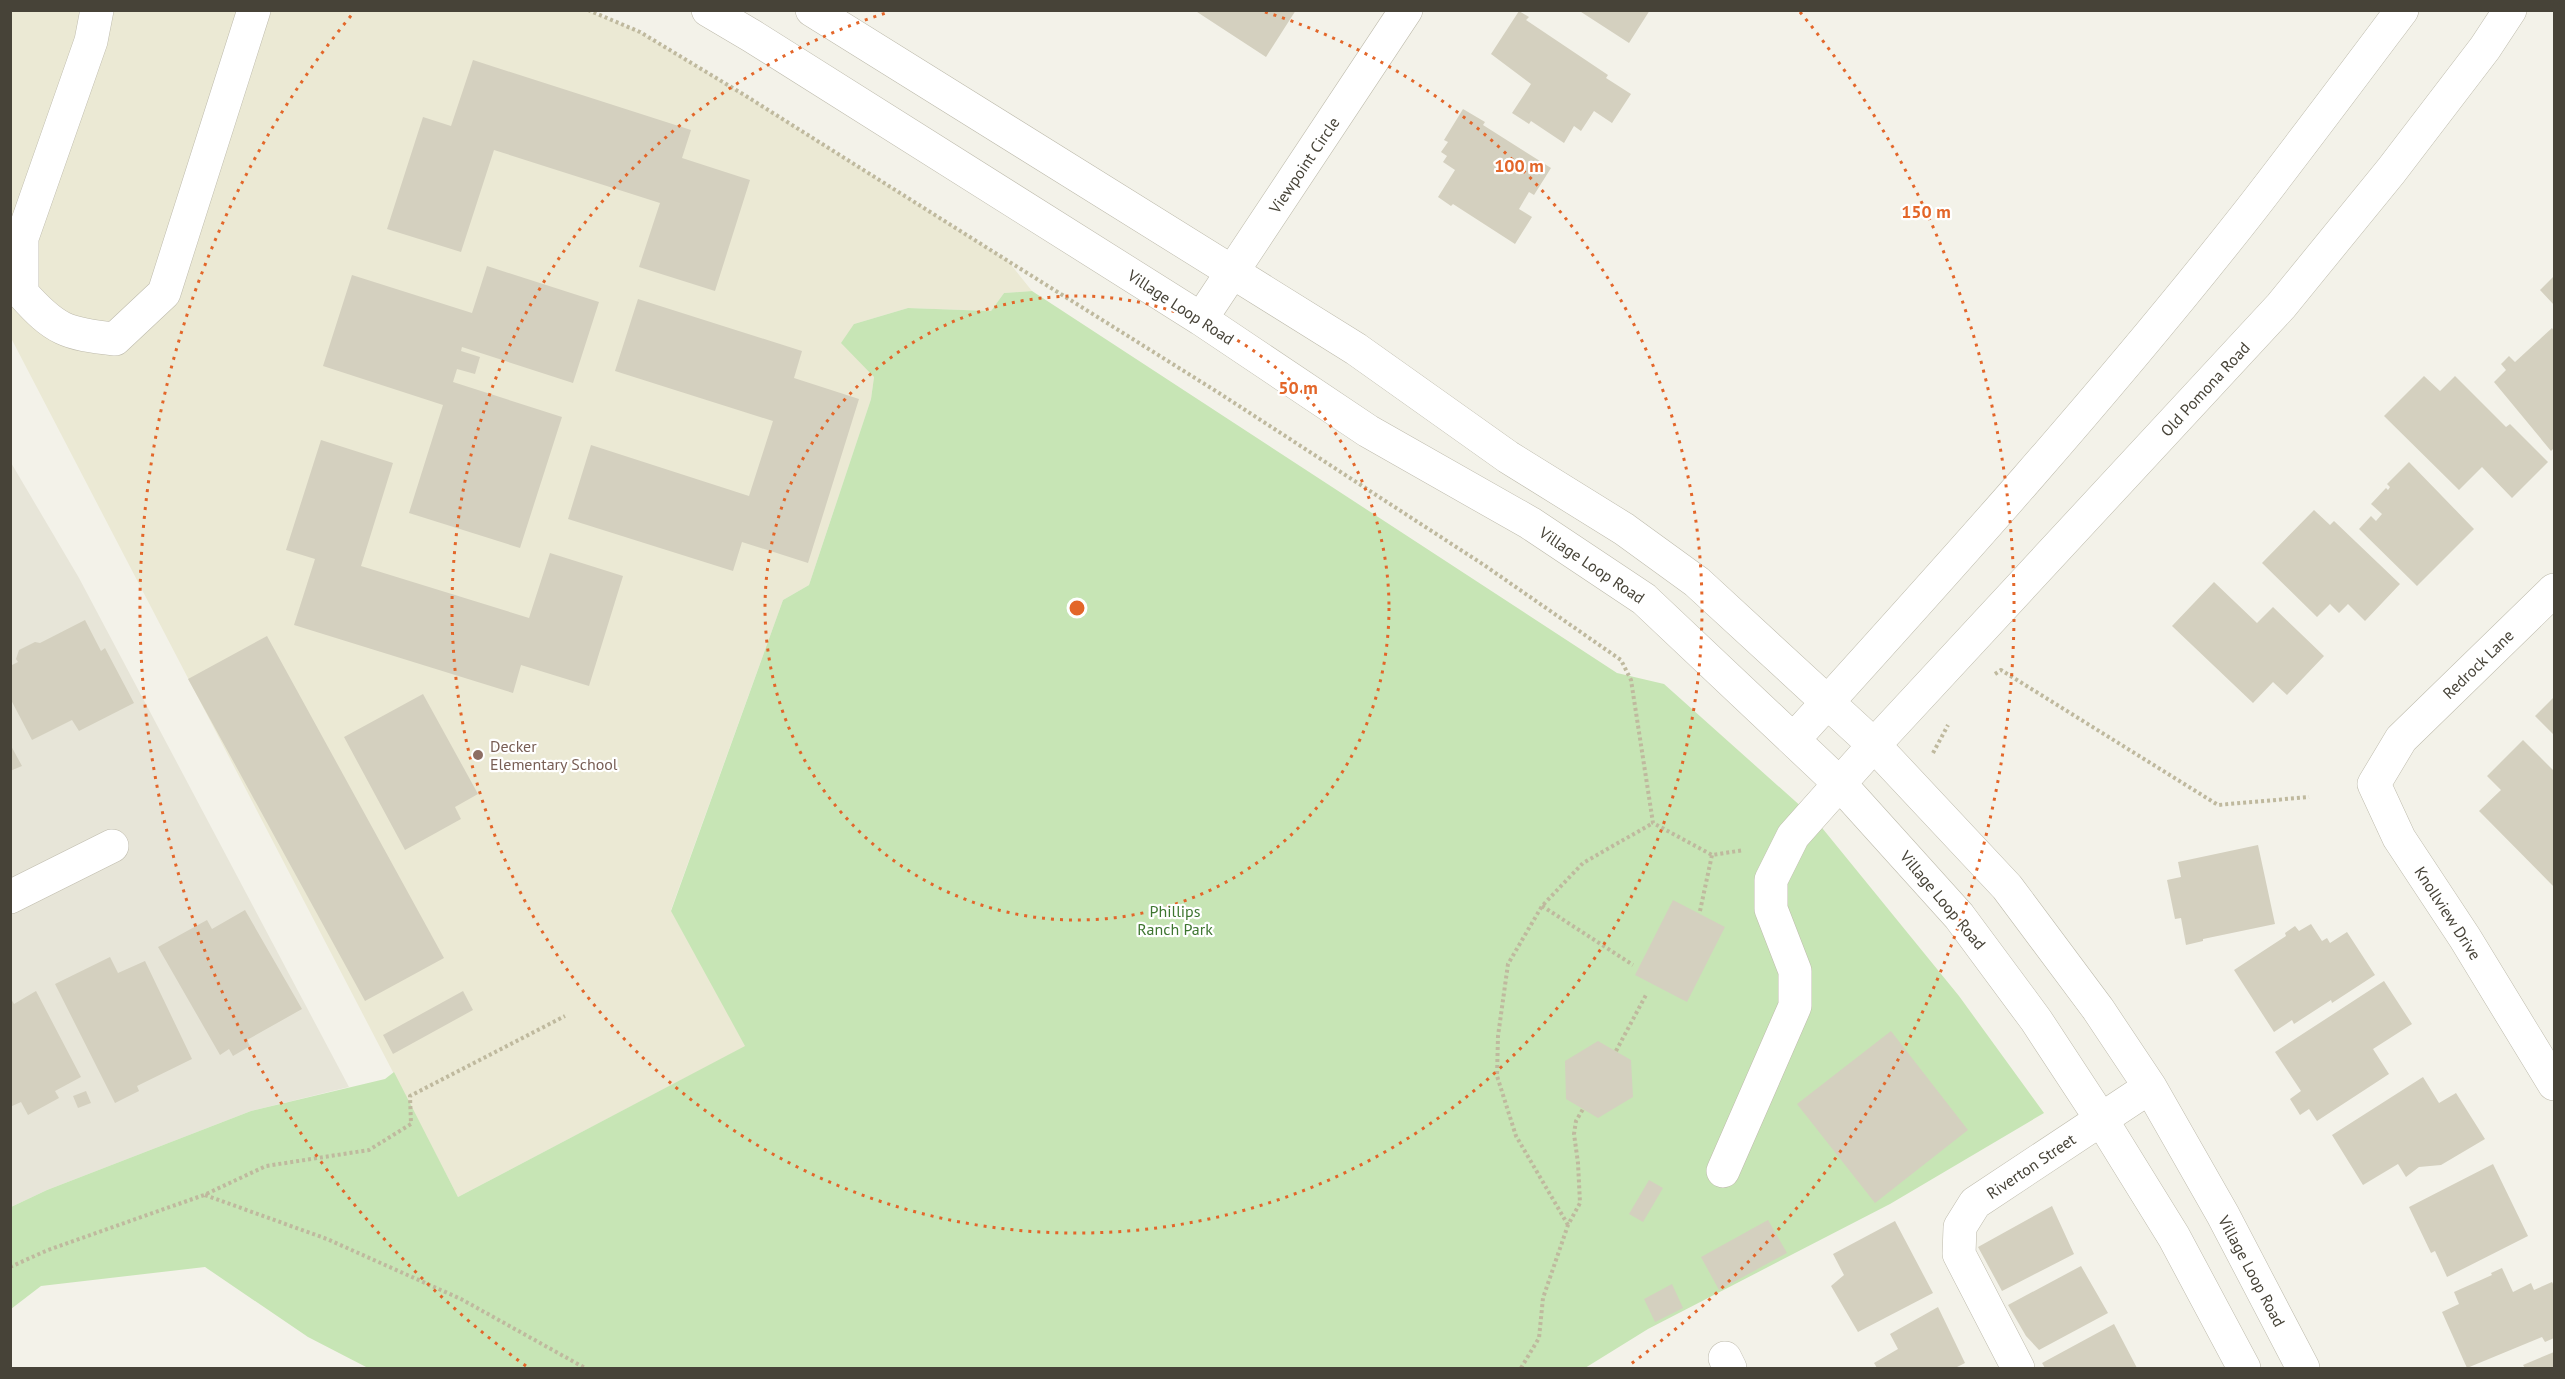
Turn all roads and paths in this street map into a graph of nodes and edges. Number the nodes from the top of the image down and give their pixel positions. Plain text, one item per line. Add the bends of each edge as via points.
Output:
1 (97, 10) edge
2 (254, 10) edge
3 (588, 10) edge
4 (708, 10) edge
5 (812, 10) edge
6 (1406, 10) edge
7 (2402, 10) edge
8 (2510, 10) edge
9 (1232, 272) junction
10 (1201, 319) junction
11 (2554, 590) edge
12 (1992, 676) dead end
13 (1827, 702) junction
14 (1952, 714) dead end
15 (1794, 739) junction
16 (2401, 739) joint
17 (1874, 746) junction
18 (1906, 778) junction
19 (1840, 784) junction
20 (2309, 797) dead end
21 (1653, 823) junction
22 (112, 846) dead end
23 (1752, 849) dead end
24 (1712, 855) junction
25 (10, 897) edge
26 (1542, 906) junction
27 (1700, 911) dead end
28 (1633, 965) dead end
29 (1647, 993) dead end
30 (565, 1016) dead end
31 (1616, 1051) dead end
32 (2554, 1084) edge
33 (2150, 1087) junction
34 (1583, 1109) dead end
35 (2101, 1119) junction
36 (1723, 1172) dead end
37 (204, 1195) junction
38 (1568, 1224) junction
39 (10, 1267) edge
40 (585, 1368) edge
41 (1521, 1368) edge
42 (2018, 1368) edge
43 (2244, 1368) edge
44 (2303, 1368) edge

1 - 2 street via 91,41 22,238 22,292 45,319 78,335 115,339 164,293
3 - 21 path via 640,32 1219,393 1621,660 1631,680
4 - 10 street, Village Loop Road
5 - 9 street, Village Loop Road
6 - 9 street, Viewpoint Circle
7 - 13 street via 2248,212 2101,392
8 - 17 street, Old Pomona Road via 2391,171 2281,306
9 - 10 street, Viewpoint Circle
9 - 13 street, Village Loop Road via 1356,349 1508,457 1697,582
10 - 15 street, Village Loop Road via 1368,430 1530,523 1644,599
11 - 16 street, Redrock Lane
12 - 20 path via 2001,670 2218,805
13 - 15 street
13 - 17 street, Village Loop Road
14 - 18 path via 1933,752
15 - 19 street, Village Loop Road
16 - 32 street, Knollview Drive via 2374,784 2399,838
17 - 18 street, Village Loop Road
17 - 19 street, Old Pomona Road
18 - 33 street, Village Loop Road via 2007,887 2098,1009
19 - 35 street, Village Loop Road via 1959,916 2036,1020
19 - 36 street, Old Pomona Road via 1794,836 1771,880 1771,909 1795,971 1795,1006
21 - 24 path
21 - 26 path via 1583,863
22 - 25 street
23 - 24 path
24 - 27 path
26 - 28 path
26 - 38 path via 1508,963 1497,1076 1516,1136
29 - 31 path
30 - 37 path via 410,1096 411,1125 369,1150 266,1166
33 - 35 street, Riverton Street
33 - 44 street, Village Loop Road
34 - 38 path via 1574,1134 1580,1203
35 - 42 street, Riverton Street via 1976,1203 1960,1227 1959,1254
35 - 43 street, Village Loop Road via 2175,1237
37 - 39 path
37 - 40 path via 327,1239 461,1299
38 - 41 path via 1543,1298 1539,1338

